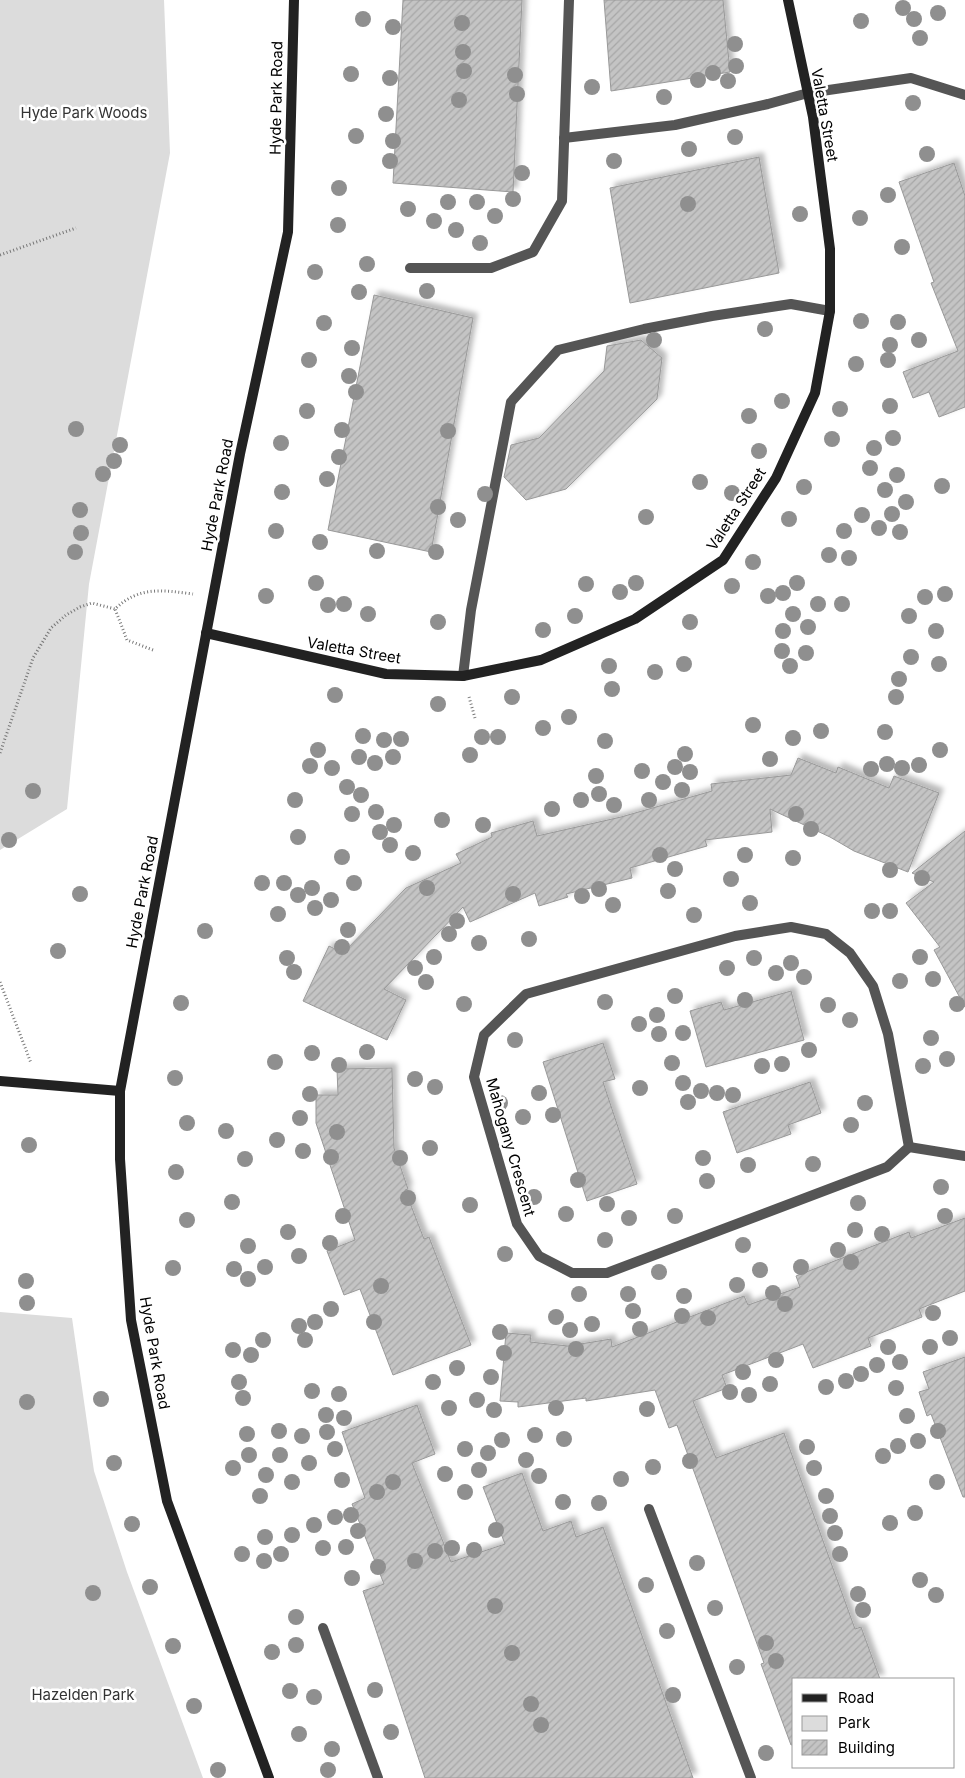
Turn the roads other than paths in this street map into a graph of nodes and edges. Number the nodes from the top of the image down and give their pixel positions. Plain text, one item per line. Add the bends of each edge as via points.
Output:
1 (294, 0) edge
2 (569, 0) edge
3 (788, 0) edge
4 (808, 93) junction
5 (965, 95) edge
6 (564, 138) junction
7 (410, 268) dead end
8 (830, 311) junction
9 (206, 634) junction
10 (463, 676) junction
11 (0, 1081) edge
12 (120, 1091) junction
13 (909, 1147) junction
14 (965, 1156) edge
15 (649, 1509) dead end
16 (323, 1628) dead end
17 (269, 1778) edge
18 (378, 1778) edge
19 (751, 1778) edge

1 - 9 main road, Hyde Park Road via 288,232 240,454
2 - 6 street
3 - 4 main road, Valetta Street
4 - 5 street via 911,78
4 - 6 street via 674,125
4 - 8 main road, Valetta Street via 830,249
6 - 7 street via 562,201 533,252 490,268
8 - 10 main road, Valetta Street via 815,393 776,478 724,560 635,619 542,660
8 - 10 street via 791,304 644,329 558,350 511,402 471,610
9 - 10 main road, Valetta Street via 386,674
9 - 12 main road, Hyde Park Road
11 - 12 main road
12 - 17 main road, Hyde Park Road via 120,1159 131,1320 167,1501
13 - 13 street, Mahogany Crescent via 887,1167 607,1273 572,1273 539,1256 517,1224 474,1078 484,1035 526,994 734,936 791,927 826,934 850,953 873,986 888,1034
13 - 14 street
15 - 19 street
16 - 18 street

